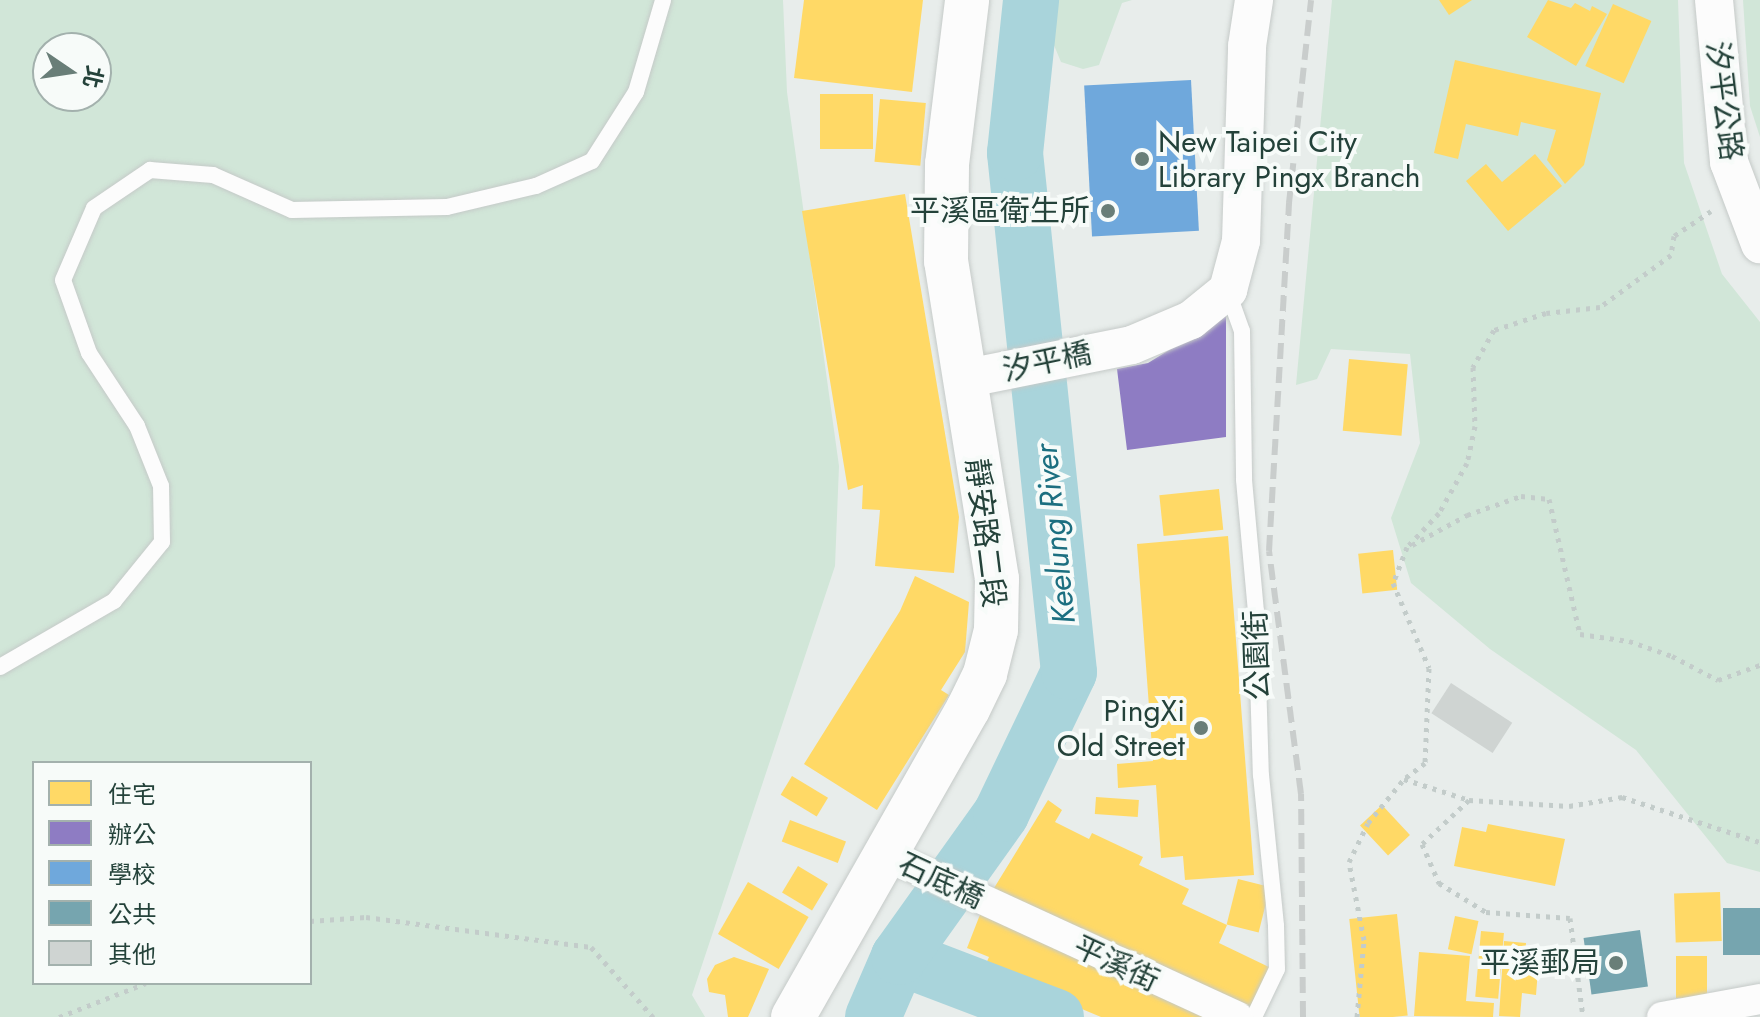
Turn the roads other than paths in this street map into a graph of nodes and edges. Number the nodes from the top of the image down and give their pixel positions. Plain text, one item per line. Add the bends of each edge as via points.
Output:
1 (663, 0) edge
2 (967, 0) edge
3 (1254, 0) edge
4 (1714, 0) edge
5 (1755, 235) edge
6 (1228, 290) junction
7 (963, 379) junction
8 (0, 667) edge
9 (886, 855) junction
10 (996, 907) joint
11 (1760, 999) edge
12 (793, 1017) edge
13 (1238, 1017) edge
14 (1254, 1017) edge
15 (1662, 1017) edge

1 - 8 lane via 636,92 592,161 536,186 447,207 292,210 213,175 150,170 94,208 63,280 89,353 137,426 161,486 162,542 114,601
2 - 7 main road, 靜安路二段 via 947,164 946,261
3 - 6 street via 1247,46 1241,241
4 - 5 street, 汐平公路 via 1729,162
6 - 7 street, 汐平橋 via 1191,320 1132,345
6 - 14 lane, 公園街 via 1242,331 1244,480 1256,611 1261,775 1276,926 1277,969
7 - 9 main road, 靜安路二段 via 997,579 996,630 974,698
9 - 10 street, 石底橋
9 - 12 main road, 靜安路二段
10 - 13 street, 平溪街
11 - 15 street

